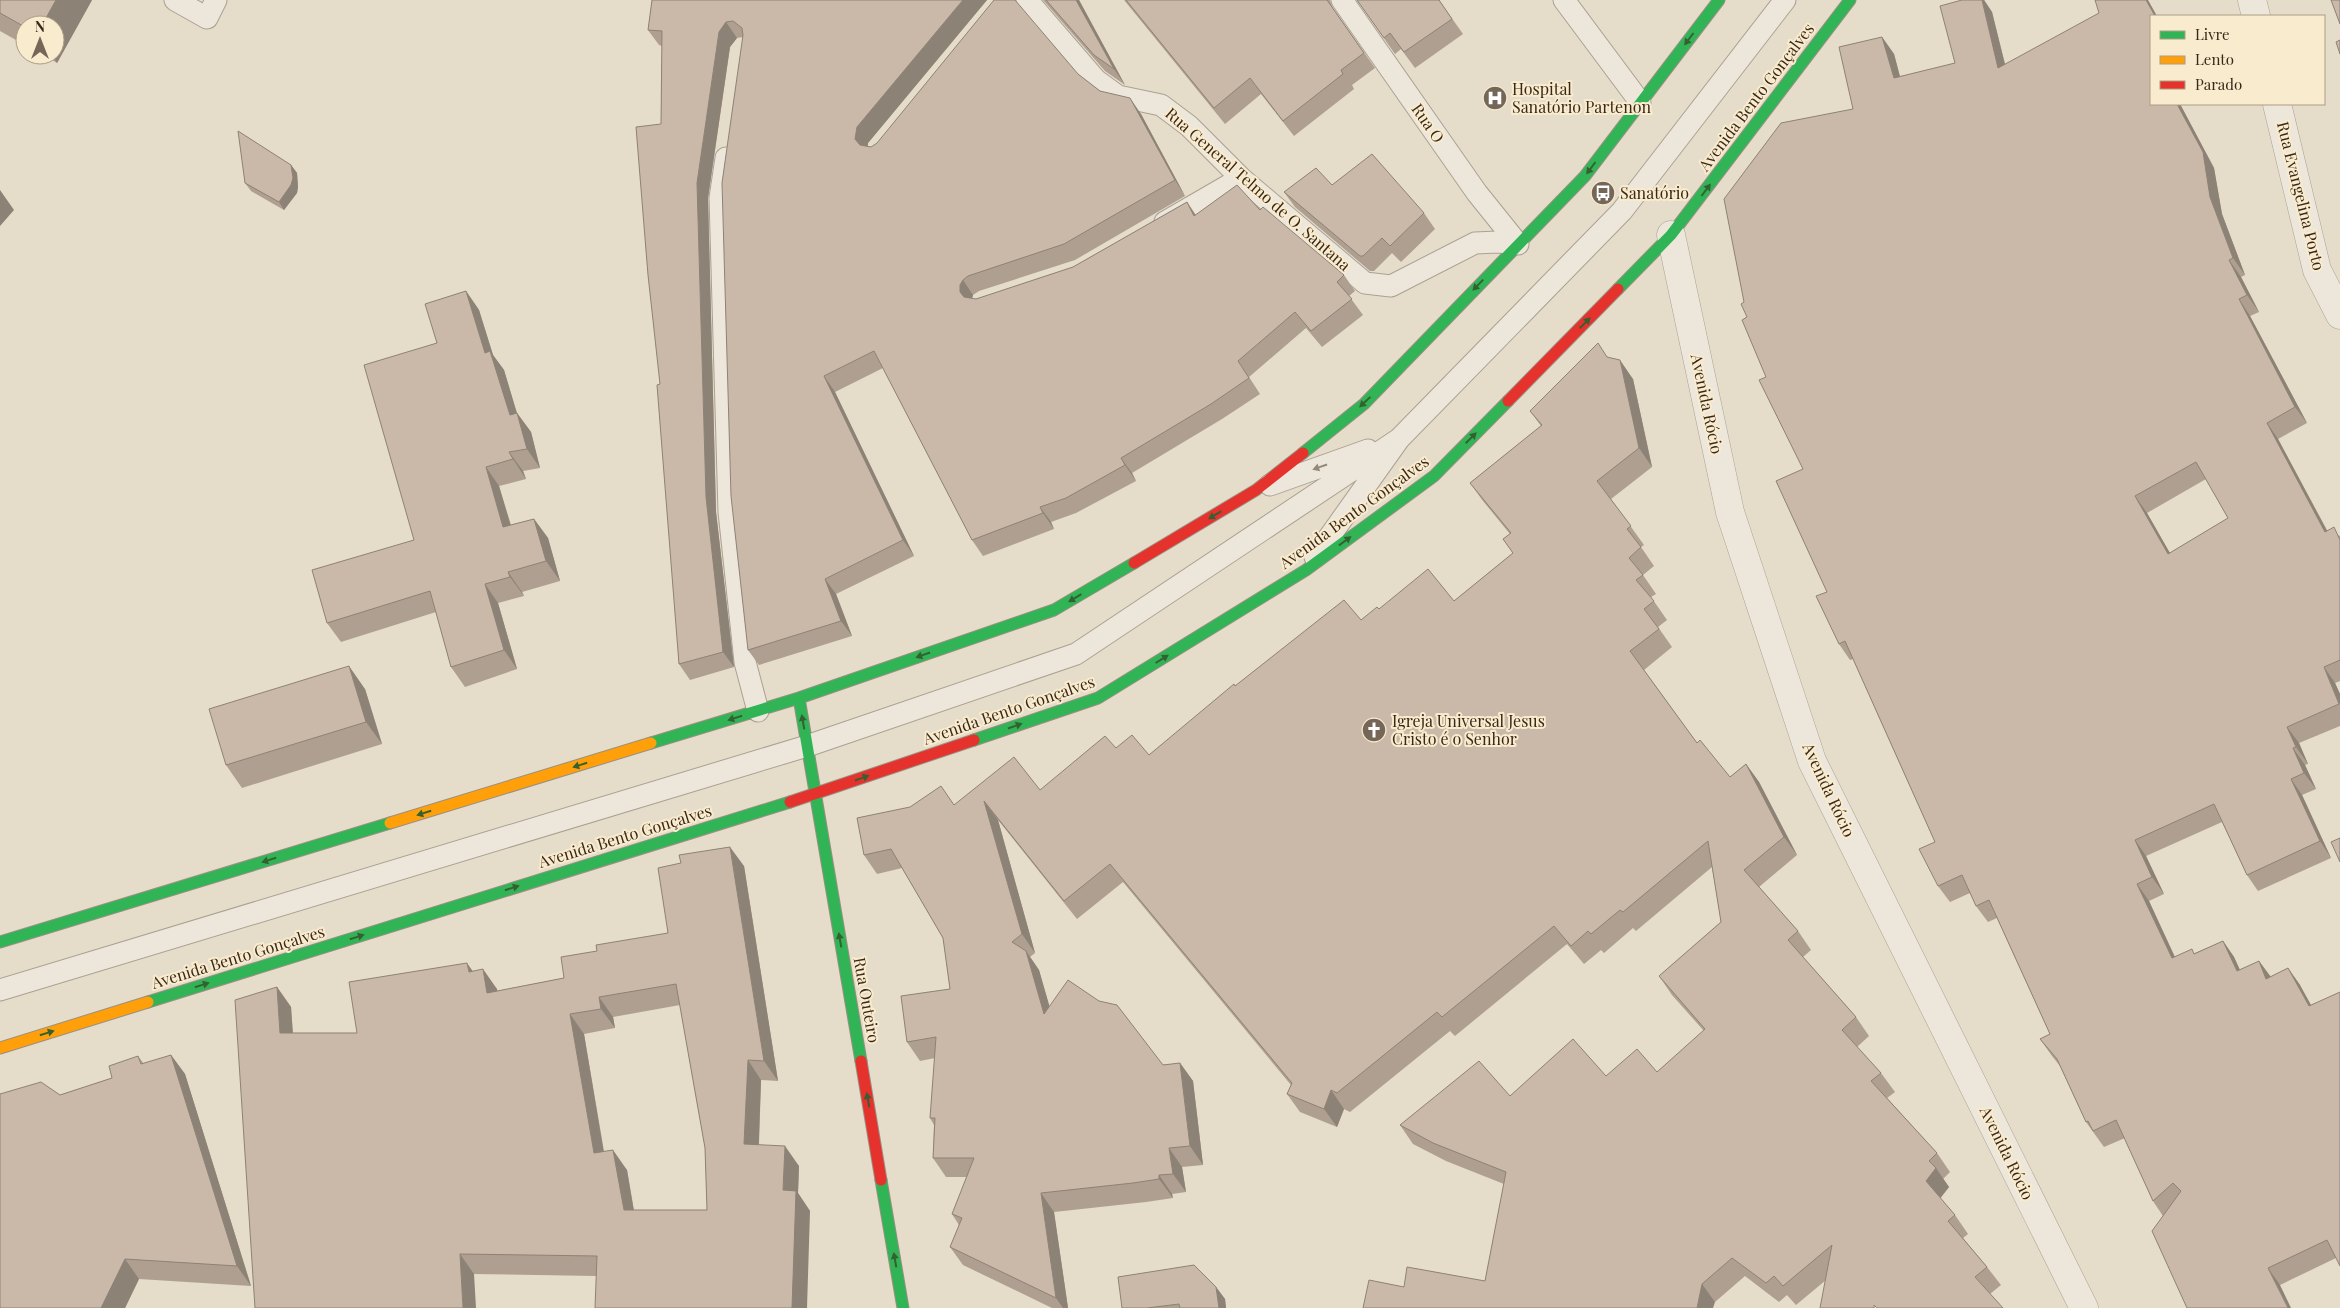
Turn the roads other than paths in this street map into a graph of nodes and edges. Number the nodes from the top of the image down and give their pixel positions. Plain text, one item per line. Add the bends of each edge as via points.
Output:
1 (175, 0) edge
2 (216, 0) edge
3 (1027, 0) edge
4 (1342, 0) edge
5 (1564, 0) edge
6 (1719, 0) edge
7 (1785, 0) edge
8 (1850, 0) edge
9 (2252, 0) edge
10 (2256, 15) edge
11 (1640, 102) junction
12 (2277, 105) edge
13 (728, 142) edge
14 (1241, 178) junction
15 (1148, 232) edge
16 (1671, 236) junction
17 (1518, 244) junction
18 (2340, 315) edge
19 (1399, 439) junction
20 (1256, 490) junction
21 (1306, 570) junction
22 (799, 698) junction
23 (758, 711) junction
24 (807, 746) junction
25 (815, 794) junction
26 (0, 942) edge
27 (0, 990) edge
28 (0, 1048) edge
29 (903, 1308) edge
30 (2084, 1308) edge

1 - 2 lane via 207,18
3 - 14 lane, Rua General Telmo de O. Santana via 1096,80 1118,96 1161,104 1189,126
4 - 17 lane, Rua O via 1478,193
5 - 11 lane
6 -> 11 main road
7 - 19 lane via 1622,211
16 -> 8 main road, Avenida Bento Gonçalves
9 - 10 street
11 -> 17 main road via 1585,176
12 - 18 street, Rua Evangelina Porto via 2317,270
13 - 23 lane via 720,198 729,512 745,662
14 - 15 lane
14 - 17 lane, Rua General Telmo de O. Santana via 1366,283 1391,286 1475,243
21 -> 16 main road, Avenida Bento Gonçalves via 1434,476
16 - 30 street, Avenida Rócio via 1730,512 1812,761
17 -> 20 main road via 1364,404
19 -> 20 lane
19 - 21 lane
19 - 24 lane via 1076,654
20 -> 22 main road via 1054,610
25 -> 21 main road, Avenida Bento Gonçalves via 1098,698
22 - 23 main road
24 -> 22 main road, Rua Outeiro
23 -> 26 main road
24 - 25 main road, Rua Outeiro
24 - 27 lane
28 -> 25 main road, Avenida Bento Gonçalves
29 -> 25 main road, Rua Outeiro

